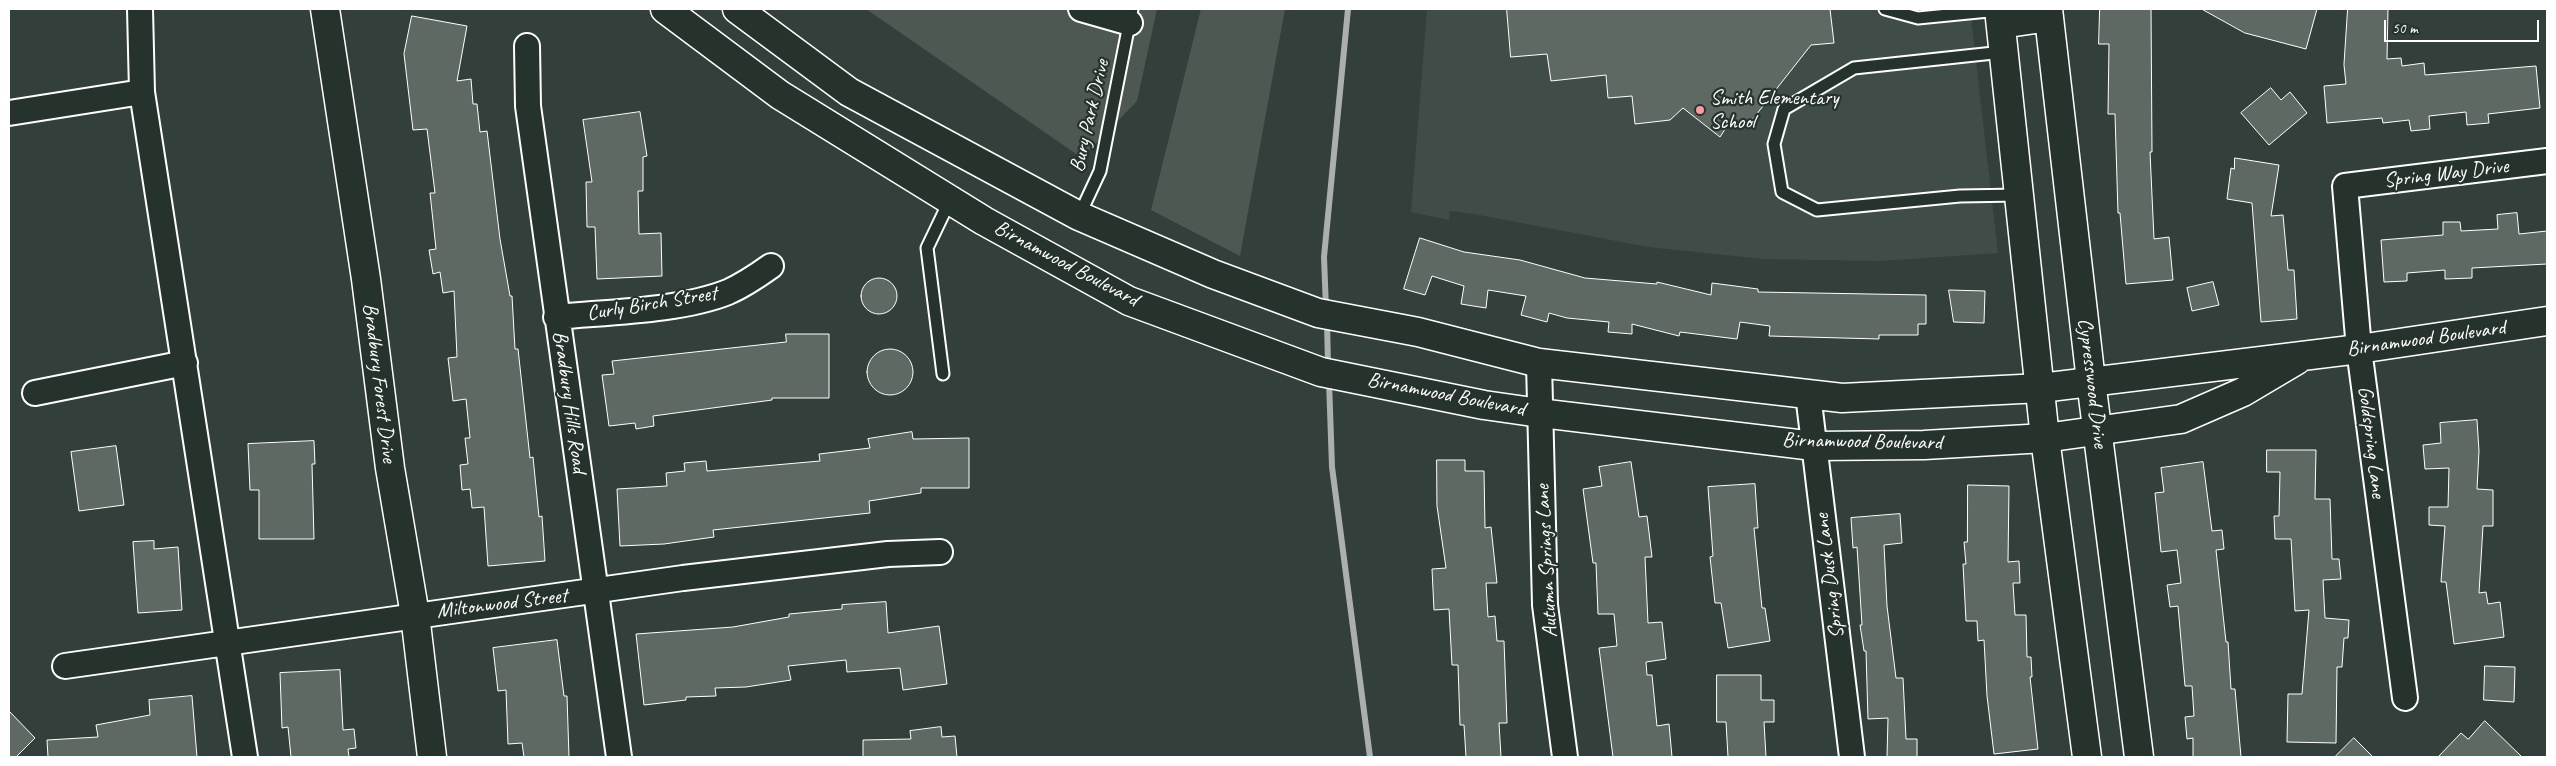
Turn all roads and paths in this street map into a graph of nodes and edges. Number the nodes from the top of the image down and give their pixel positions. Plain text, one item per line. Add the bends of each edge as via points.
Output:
1 (140, 9) edge
2 (324, 9) edge
3 (665, 9) edge
4 (737, 9) edge
5 (1082, 9) edge
6 (1885, 9) edge
7 (2049, 13) edge
8 (1999, 14) edge
9 (1131, 16) edge
10 (528, 46) dead end
11 (2003, 52) junction
12 (142, 92) junction
13 (9, 113) edge
14 (2547, 162) edge
15 (2345, 186) joint
16 (2019, 195) junction
17 (950, 199) junction
18 (1079, 216) junction
19 (771, 266) dead end
20 (556, 317) junction
21 (2547, 322) edge
22 (2359, 349) junction
23 (2305, 354) junction
24 (185, 363) junction
25 (1539, 363) junction
26 (943, 374) dead end
27 (2092, 381) junction
28 (2041, 388) junction
29 (35, 393) dead end
30 (1808, 394) junction
31 (1540, 413) junction
32 (2098, 432) junction
33 (2045, 438) junction
34 (1814, 446) junction
35 (940, 552) dead end
36 (595, 592) junction
37 (415, 615) junction
38 (227, 644) junction
39 (66, 666) dead end
40 (2405, 698) dead end
41 (244, 757) edge
42 (432, 757) edge
43 (618, 757) edge
44 (1565, 757) edge
45 (1852, 757) edge
46 (2087, 757) edge
47 (2139, 757) edge

1 - 12 street
2 - 37 street, Bradbury Forest Drive via 390,468
3 - 17 street, Birnamwood Boulevard via 780,95
4 - 18 street, Birnamwood Boulevard via 849,92
5 - 9 street
6 - 8 lane via 1918,18
7 - 8 street
7 - 27 street, Cypresswood Drive
8 - 11 street
9 - 18 lane, Bury Park Drive via 1100,171
10 - 20 street, Bradbury Hills Road via 528,106
11 - 16 street
11 - 16 lane via 1854,68 1784,108 1774,144 1782,192 1816,210 1960,196
12 - 13 street
12 - 24 street
14 - 15 street, Spring Way Drive
15 - 22 street, Goldspring Lane
16 - 28 street
17 - 26 lane via 927,248
17 - 31 street, Birnamwood Boulevard via 1129,300 1321,372
18 - 25 street, Birnamwood Boulevard via 1213,274 1318,313 1418,332
19 - 20 street, Curly Birch Street via 746,284 708,298 665,306
20 - 36 street, Bradbury Hills Road
21 - 22 street, Birnamwood Boulevard
22 - 23 street, Birnamwood Boulevard
22 - 40 street, Goldspring Lane
23 - 27 street, Birnamwood Boulevard
23 - 32 street, Birnamwood Boulevard via 2243,392 2181,419
24 - 29 street
24 - 38 street
25 - 30 street, Birnamwood Boulevard
25 - 31 street, Autumn Springs Lane
27 - 28 street, Birnamwood Boulevard
27 - 32 street, Cypresswood Drive
28 - 30 street, Birnamwood Boulevard via 1842,398
28 - 33 street
30 - 34 street, Spring Dusk Lane
31 - 34 street, Birnamwood Boulevard
31 - 44 street, Autumn Springs Lane via 1545,605
32 - 33 street, Birnamwood Boulevard
32 - 47 street, Cypresswood Drive
33 - 34 street, Birnamwood Boulevard via 1924,445
33 - 46 street
34 - 45 street, Spring Dusk Lane
35 - 36 street, Miltonwood Street via 878,555
36 - 37 street, Miltonwood Street
36 - 43 street, Bradbury Hills Road
37 - 38 street, Miltonwood Street
37 - 42 street, Bradbury Forest Drive
38 - 39 street, Miltonwood Street
38 - 41 street

